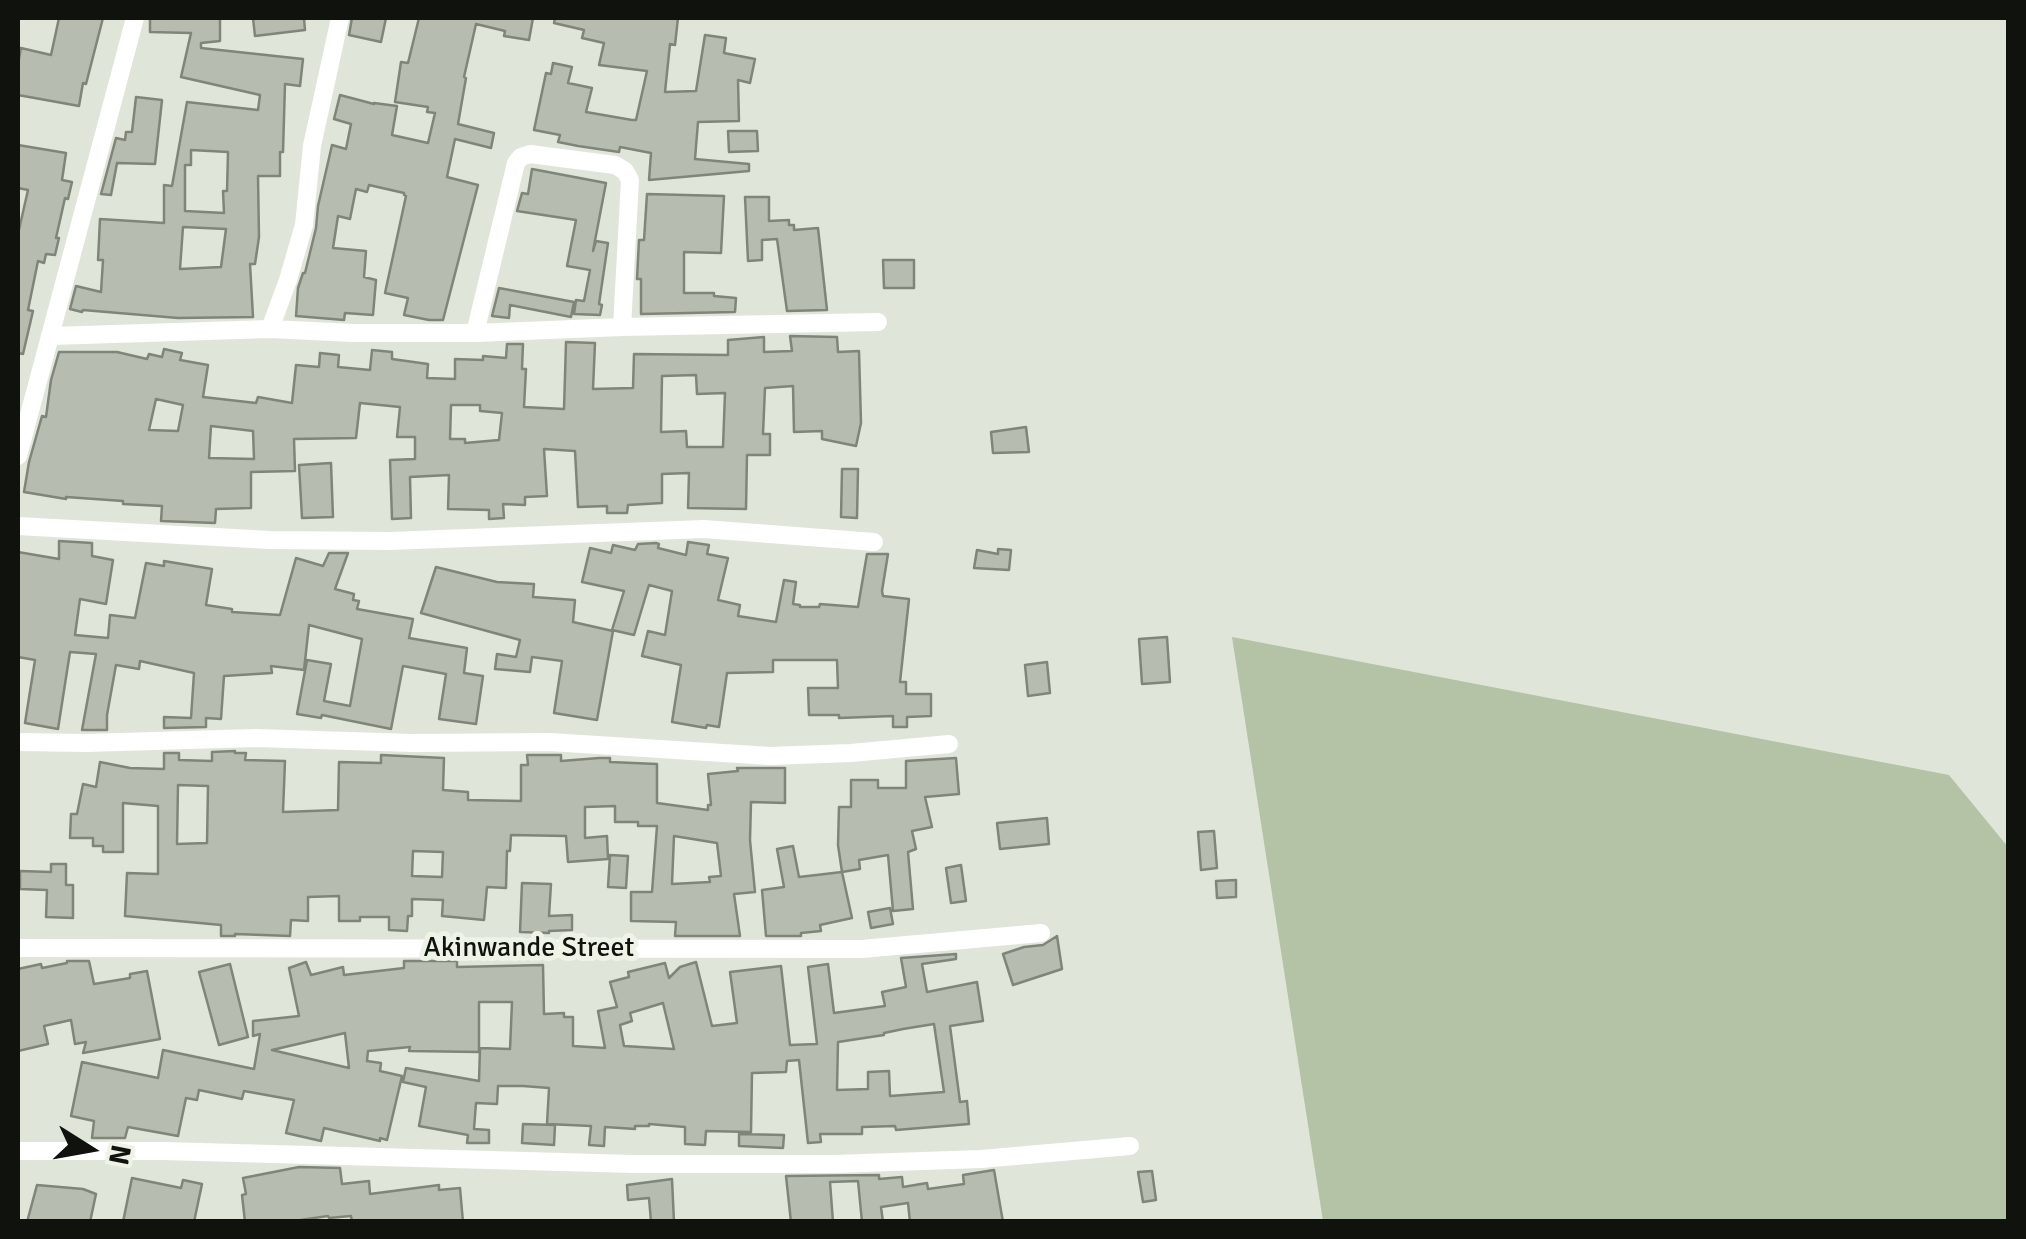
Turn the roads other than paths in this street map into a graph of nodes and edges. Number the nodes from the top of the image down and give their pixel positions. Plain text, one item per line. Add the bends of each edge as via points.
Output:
1 (136, 18) edge
2 (340, 18) edge
3 (878, 322) dead end
4 (622, 327) junction
5 (270, 329) junction
6 (475, 333) junction
7 (51, 336) junction
8 (18, 456) edge
9 (18, 526) edge
10 (874, 542) dead end
11 (18, 742) edge
12 (950, 744) dead end
13 (1041, 933) dead end
14 (18, 948) edge
15 (1130, 1146) dead end
16 (18, 1151) edge

1 - 7 street
2 - 5 street via 312,146 304,225
3 - 4 street
4 - 6 street
4 - 6 street via 630,180 625,170 530,154 516,163
5 - 6 street
5 - 7 street
7 - 8 street
9 - 10 street via 270,540 704,530
11 - 12 street via 550,742 770,756
13 - 14 street, Akinwande Street via 862,949
15 - 16 street via 835,1164

